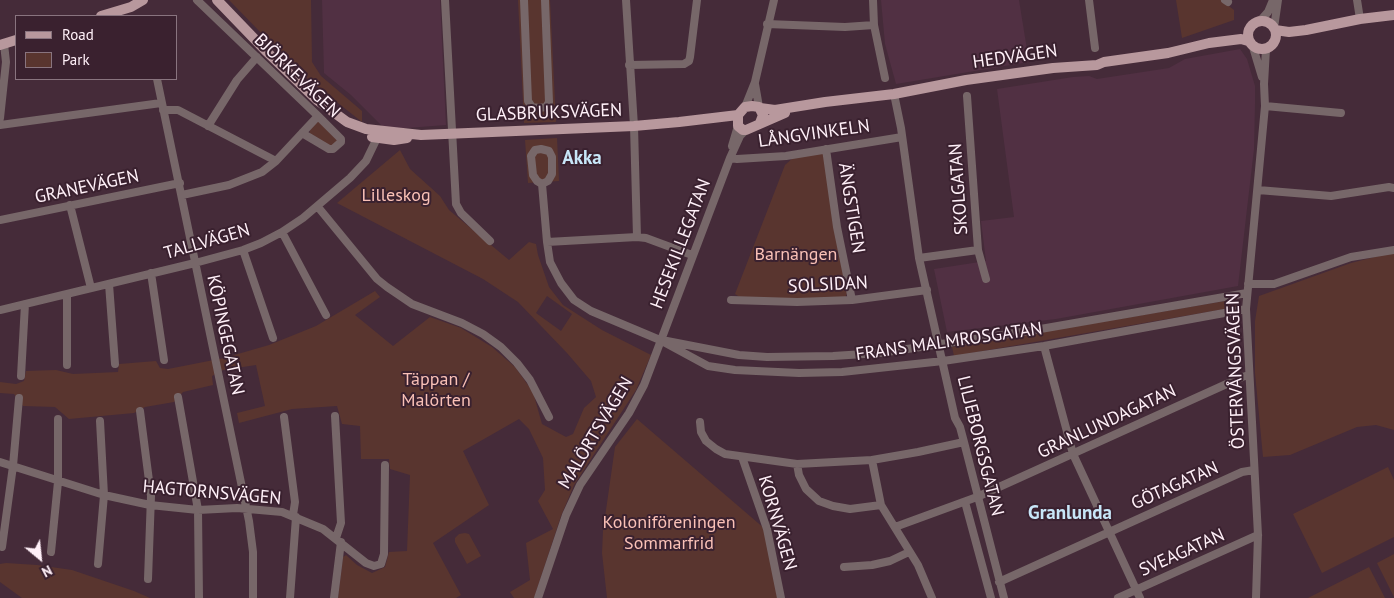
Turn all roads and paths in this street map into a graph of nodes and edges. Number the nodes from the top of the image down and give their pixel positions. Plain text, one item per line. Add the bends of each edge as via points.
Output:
1 (143, 0) edge
2 (197, 0) edge
3 (209, 0) edge
4 (217, 0) edge
5 (444, 0) edge
6 (524, 0) edge
7 (545, 0) edge
8 (626, 0) edge
9 (697, 0) edge
10 (774, 0) edge
11 (873, 0) edge
12 (1089, 0) edge
13 (1273, 0) edge
14 (1278, 0) edge
15 (1357, 0) edge
16 (104, 15) edge
17 (1394, 15) edge
18 (1360, 19) junction
19 (1260, 21) junction
20 (767, 24) junction
21 (874, 25) junction
22 (1275, 28) junction
23 (1249, 29) junction
24 (1306, 30) junction
25 (15, 40) edge
26 (2, 44) edge
27 (1209, 44) junction
28 (1251, 44) junction
29 (1270, 46) junction
30 (1095, 48) dead end
31 (257, 57) junction
32 (629, 65) junction
33 (885, 78) dead end
34 (157, 80) edge
35 (754, 82) junction
36 (1264, 84) junction
37 (894, 94) junction
38 (967, 96) dead end
39 (824, 102) junction
40 (162, 106) junction
41 (1265, 106) junction
42 (760, 107) junction
43 (1341, 113) dead end
44 (318, 116) junction
45 (0, 118) edge
46 (741, 120) junction
47 (760, 124) junction
48 (0, 125) edge
49 (208, 126) junction
50 (634, 126) junction
51 (452, 133) junction
52 (302, 134) junction
53 (379, 135) junction
54 (902, 137) junction
55 (826, 149) junction
56 (730, 158) junction
57 (276, 161) junction
58 (180, 183) junction
59 (542, 184) dead end
60 (1394, 188) edge
61 (1258, 190) junction
62 (182, 195) junction
63 (70, 205) junction
64 (318, 207) junction
65 (0, 220) edge
66 (282, 232) junction
67 (637, 237) junction
68 (490, 241) dead end
69 (547, 242) junction
70 (243, 250) junction
71 (978, 250) junction
72 (1394, 250) edge
73 (692, 255) junction
74 (919, 258) junction
75 (195, 263) junction
76 (151, 273) junction
77 (986, 279) dead end
78 (109, 284) junction
79 (1248, 284) junction
80 (92, 288) junction
81 (927, 290) junction
82 (1247, 293) junction
83 (67, 294) junction
84 (731, 300) dead end
85 (852, 300) junction
86 (25, 304) junction
87 (1246, 308) junction
88 (0, 310) edge
89 (326, 315) dead end
90 (273, 338) dead end
91 (660, 340) junction
92 (940, 345) junction
93 (1044, 346) junction
94 (164, 360) dead end
95 (943, 361) junction
96 (115, 364) dead end
97 (68, 365) dead end
98 (1249, 375) junction
99 (21, 376) dead end
100 (178, 397) dead end
101 (18, 398) dead end
102 (140, 411) dead end
103 (334, 416) dead end
104 (284, 417) dead end
105 (58, 418) dead end
106 (549, 418) dead end
107 (100, 421) dead end
108 (700, 422) dead end
109 (964, 442) junction
110 (1073, 454) junction
111 (742, 457) junction
112 (872, 460) junction
113 (0, 462) edge
114 (797, 464) junction
115 (385, 465) dead end
116 (13, 466) junction
117 (1254, 470) junction
118 (58, 482) junction
119 (104, 496) junction
120 (977, 498) junction
121 (965, 502) junction
122 (150, 505) junction
123 (881, 505) junction
124 (246, 508) junction
125 (198, 510) junction
126 (294, 516) junction
127 (895, 527) junction
128 (1109, 532) junction
129 (1258, 535) junction
130 (338, 540) junction
131 (2, 547) dead end
132 (51, 552) dead end
133 (909, 552) junction
134 (98, 564) dead end
135 (844, 567) dead end
136 (148, 579) dead end
137 (999, 582) junction
138 (1136, 590) junction
139 (198, 598) edge
140 (253, 598) edge
141 (290, 598) edge
142 (334, 598) edge
143 (538, 598) edge
144 (781, 598) edge
145 (932, 598) edge
146 (990, 598) edge
147 (1004, 598) edge
148 (1118, 598) edge
149 (1140, 598) edge
150 (1256, 598) edge

1 - 16 main road
2 - 31 street, BJÖRKEVÄGEN
3 - 53 main road, GLASBRUKSVÄGEN via 324,112 356,132
4 - 53 main road, GLASBRUKSVÄGEN via 334,114
5 - 51 street
6 - 7 street via 528,101 532,107 539,108 546,107 549,102
8 - 32 street
9 - 32 street via 688,61 684,64
10 - 20 street, HESEKILLEGATAN
11 - 21 street
12 - 30 street
13 - 19 street
14 - 22 street
15 - 18 street
17 - 18 main road
18 - 24 main road
19 - 22 main road
19 - 23 main road, HEDVÄGEN
20 - 21 street via 816,27
20 - 35 street, HESEKILLEGATAN
21 - 33 street
22 - 24 main road via 1283,32
22 - 29 main road via 1276,34
23 - 27 main road, HEDVÄGEN
23 - 28 main road
24 - 29 main road
25 - 26 main road
26 - 45 street via 6,62
27 - 28 main road, HEDVÄGEN via 1241,39
27 - 37 main road, HEDVÄGEN via 1097,65 966,80
28 - 29 main road, HEDVÄGEN via 1259,50
28 - 36 street, ÖSTERVÅNGSVÄGEN
29 - 36 street, ÖSTERVÅNGSVÄGEN
31 - 44 street, BJÖRKEVÄGEN
31 - 49 street via 237,80
32 - 50 street
34 - 40 street, KÖPINGEGATAN
35 - 42 street, HESEKILLEGATAN
35 - 46 street, HESEKILLEGATAN
36 - 41 street, ÖSTERVÅNGSVÄGEN
37 - 39 main road, HEDVÄGEN
37 - 54 street, LILJEBORGSGATAN
38 - 71 street, SKOLGATAN
39 - 42 main road, HEDVÄGEN via 774,110
39 - 47 main road, HEDVÄGEN
40 - 48 street
40 - 49 street via 178,110
40 - 58 street, KÖPINGEGATAN
41 - 43 street
41 - 61 street, ÖSTERVÅNGSVÄGEN
42 - 46 main road, HEDVÄGEN via 752,106
42 - 47 main road via 763,115
44 - 52 street
44 - 52 street, BJÖRKEVÄGEN via 341,142 333,150
46 - 47 main road, HEDVÄGEN
46 - 50 main road, GLASBRUKSVÄGEN
46 - 56 street, HESEKILLEGATAN via 734,133
49 - 57 street
50 - 51 main road, GLASBRUKSVÄGEN
50 - 67 street
51 - 53 main road, GLASBRUKSVÄGEN
51 - 68 street via 456,204
52 - 57 street
53 - 64 street, TALLVÄGEN via 366,161
54 - 55 street, LÅNGVINKELN
54 - 74 street, LILJEBORGSGATAN
55 - 56 street, LÅNGVINKELN via 786,156
55 - 85 street, ÄNGSTIGEN
56 - 73 street, HESEKILLEGATAN
57 - 62 street via 244,181
58 - 62 street, KÖPINGEGATAN
58 - 63 street, GRANEVÄGEN
59 - 69 street, FRANS MALMROSGATAN
60 - 61 street via 1331,196
61 - 79 street, ÖSTERVÅNGSVÄGEN
62 - 75 street, KÖPINGEGATAN
63 - 65 street, GRANEVÄGEN
63 - 80 street
64 - 66 street, TALLVÄGEN
64 - 106 street via 387,288 412,304 469,327 500,347 530,380
66 - 70 street, TALLVÄGEN
66 - 89 street
67 - 69 street
67 - 73 street
69 - 91 street, FRANS MALMROSGATAN via 550,262 574,300
70 - 75 street, TALLVÄGEN
70 - 90 street
71 - 74 street
71 - 77 street, SKOLGATAN
72 - 79 street via 1351,257 1274,284
73 - 91 street, HESEKILLEGATAN
74 - 81 street, LILJEBORGSGATAN
75 - 76 street, TALLVÄGEN
75 - 124 street, KÖPINGEGATAN
76 - 78 street, TALLVÄGEN
76 - 94 street
78 - 80 street, TALLVÄGEN
78 - 96 street
79 - 82 street, ÖSTERVÅNGSVÄGEN
80 - 83 street, TALLVÄGEN
81 - 85 street, SOLSIDAN
81 - 92 street, LILJEBORGSGATAN
82 - 87 street, ÖSTERVÅNGSVÄGEN
82 - 92 street, FRANS MALMROSGATAN
83 - 86 street, TALLVÄGEN
83 - 97 street
84 - 85 street, SOLSIDAN
86 - 88 street, TALLVÄGEN
86 - 99 street
87 - 93 street, FRANS MALMROSGATAN
87 - 98 street, ÖSTERVÅNGSVÄGEN
91 - 92 street, FRANS MALMROSGATAN via 739,355 786,357 871,354
91 - 95 street, FRANS MALMROSGATAN via 708,366 735,370 842,372
91 - 143 street, MALÖRTSVÄGEN via 638,398 580,485 566,515
92 - 95 street, LILJEBORGSGATAN
93 - 95 street, FRANS MALMROSGATAN
93 - 110 street
95 - 109 street, LILJEBORGSGATAN via 955,418
98 - 110 street, GRANLUNDAGATAN
98 - 117 street, ÖSTERVÅNGSVÄGEN
100 - 125 street
101 - 116 street
102 - 122 street
103 - 130 street via 341,523
104 - 126 street
105 - 118 street
107 - 119 street
108 - 111 street via 706,441 716,450
109 - 112 street
109 - 120 street, LILJEBORGSGATAN
110 - 120 street, GRANLUNDAGATAN
110 - 128 street
111 - 114 street
111 - 144 street, KORNVÄGEN via 767,529
112 - 114 street
112 - 123 street
113 - 116 street, HAGTORNSVÄGEN
114 - 123 street via 806,489 819,500 850,509
115 - 130 street, HAGTORNSVÄGEN via 384,554 381,564 366,563
116 - 118 street, HAGTORNSVÄGEN
116 - 131 street
117 - 128 street, GÖTAGATAN via 1242,472
117 - 129 street, ÖSTERVÅNGSVÄGEN
118 - 119 street, HAGTORNSVÄGEN
118 - 132 street
119 - 122 street, HAGTORNSVÄGEN
119 - 134 street
120 - 121 street, GRANLUNDAGATAN
120 - 137 street, LILJEBORGSGATAN
121 - 127 street, GRANLUNDAGATAN
121 - 146 street, LILJEBORGSGATAN
122 - 125 street, HAGTORNSVÄGEN
122 - 136 street
123 - 127 street
124 - 125 street, HAGTORNSVÄGEN
124 - 126 street, HAGTORNSVÄGEN
124 - 140 street, KÖPINGEGATAN via 253,552
125 - 139 street
126 - 130 street, HAGTORNSVÄGEN
126 - 141 street
127 - 133 street
128 - 137 street, GÖTAGATAN
128 - 138 street
129 - 138 street, SVEAGATAN
129 - 150 street, ÖSTERVÅNGSVÄGEN
130 - 142 street
133 - 135 street via 890,561
133 - 145 street
137 - 147 street, LILJEBORGSGATAN
138 - 148 street, SVEAGATAN
138 - 149 street

